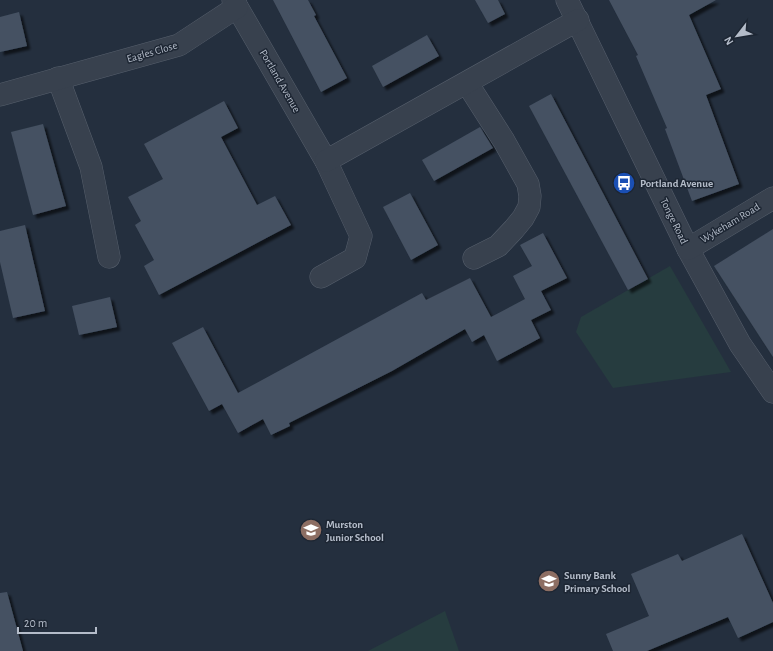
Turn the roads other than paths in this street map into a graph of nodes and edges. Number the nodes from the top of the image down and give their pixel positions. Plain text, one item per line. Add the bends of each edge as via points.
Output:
1 (567, 0) edge
2 (235, 3) edge
3 (578, 20) junction
4 (58, 78) junction
5 (467, 83) junction
6 (0, 95) edge
7 (326, 161) junction
8 (773, 198) edge
9 (688, 249) junction
10 (109, 257) dead end
11 (474, 258) dead end
12 (321, 277) dead end
13 (773, 392) edge

1 - 3 street, Tonge Road
2 - 4 street, Eagles Close via 179,44
2 - 7 street, Portland Avenue
3 - 5 street
3 - 9 street, Tonge Road
4 - 6 street, Eagles Close
4 - 10 street via 91,167
5 - 7 street
5 - 11 street via 528,184 530,196 529,207 514,229 498,246
7 - 12 street, Portland Avenue via 361,236 355,258
8 - 9 street, Wykeham Road
9 - 13 street, Tonge Road via 740,344

